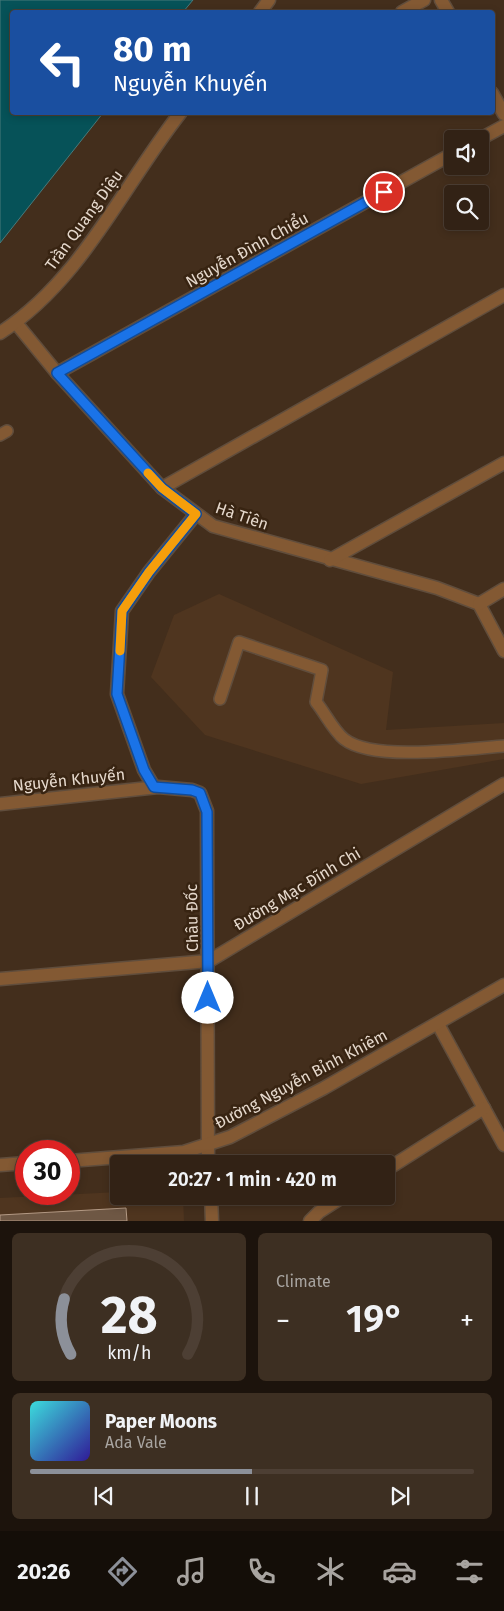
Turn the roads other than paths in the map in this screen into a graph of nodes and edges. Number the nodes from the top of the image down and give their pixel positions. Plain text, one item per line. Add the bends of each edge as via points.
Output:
1 (424, 0) edge
2 (406, 10) edge
3 (495, 98) edge
4 (504, 114) edge
5 (179, 115) edge
6 (504, 126) edge
7 (489, 134) edge
8 (444, 158) edge
9 (504, 295) edge
10 (16, 323) junction
11 (0, 333) edge
12 (57, 373) junction
13 (504, 464) edge
14 (162, 488) junction
15 (196, 514) junction
16 (330, 560) junction
17 (504, 589) edge
18 (479, 604) junction
19 (504, 651) edge
20 (220, 699) dead end
21 (504, 746) edge
22 (504, 784) edge
23 (154, 787) junction
24 (200, 793) joint
25 (0, 804) edge
26 (209, 961) junction
27 (0, 979) edge
28 (504, 985) edge
29 (438, 1024) junction
30 (484, 1108) junction
31 (504, 1145) edge
32 (207, 1146) junction
33 (208, 1155) edge
34 (80, 1160) edge
35 (15, 1164) edge
36 (395, 1164) edge
37 (0, 1165) edge
38 (211, 1205) edge
39 (330, 1205) edge
40 (212, 1221) edge
41 (310, 1221) edge

1 - 2 street
3 - 4 street
5 - 10 street, Trần Quang Diệu via 84,253
6 - 7 street
8 - 12 street, Nguyễn Đình Chiểu
9 - 14 street
10 - 11 street, Trần Quang Diệu
10 - 12 street, Hà Tiên
12 - 14 street, Hà Tiên
13 - 16 street
14 - 15 street, Hà Tiên
15 - 16 street, Hà Tiên via 213,526
15 - 23 street via 122,611 117,694 144,770
16 - 18 street, Hà Tiên via 437,588
17 - 18 street
18 - 19 street
20 - 21 lane via 238,642 322,670 316,702 345,739 402,754
22 - 26 street, Đường Mạc Đĩnh Chi
23 - 24 street, Nguyễn Khuyến
23 - 25 street, Nguyễn Khuyến
24 - 26 street, Châu Đốc via 207,812
26 - 27 street, Đường Mạc Đĩnh Chi
26 - 32 street, Châu Đốc
28 - 29 street, Đường Nguyễn Bỉnh Khiêm
29 - 30 street
29 - 32 street, Đường Nguyễn Bỉnh Khiêm via 261,1122
30 - 31 street
30 - 36 street
32 - 33 street, Châu Đốc
32 - 34 street, Đường Nguyễn Bỉnh Khiêm via 153,1156
35 - 37 street
38 - 40 street
39 - 41 street

